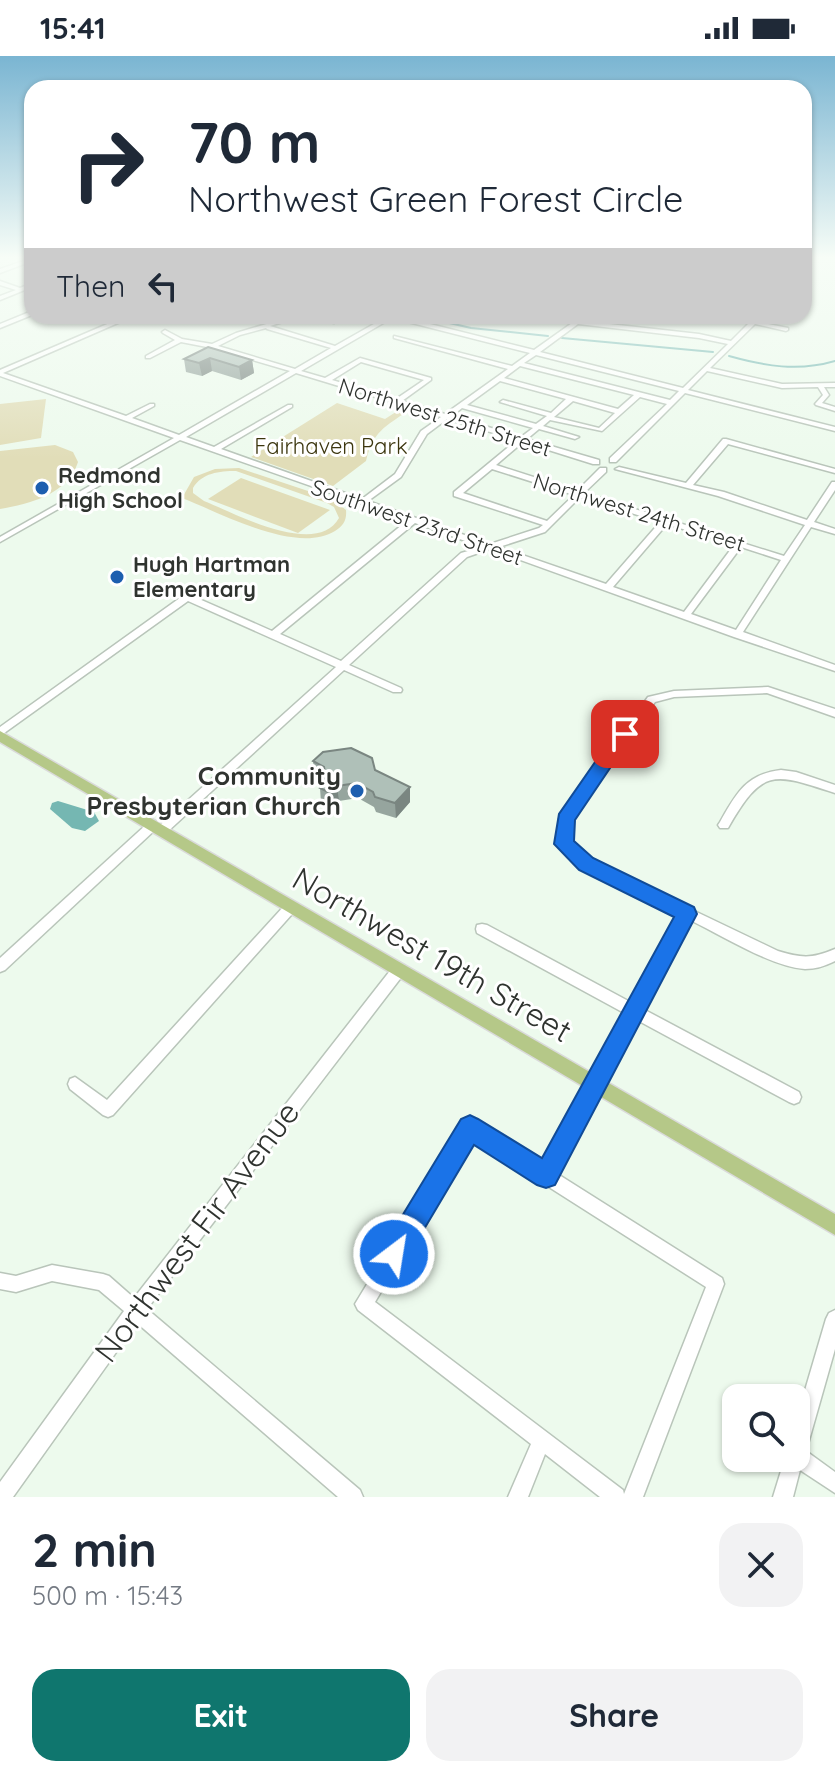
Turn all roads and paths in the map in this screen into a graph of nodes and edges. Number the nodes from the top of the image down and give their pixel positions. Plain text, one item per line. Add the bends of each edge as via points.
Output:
1 (108, 325) edge
2 (274, 325) edge
3 (375, 325) edge
4 (427, 325) edge
5 (573, 325) edge
6 (601, 325) edge
7 (751, 325) edge
8 (769, 325) edge
9 (269, 327) junction
10 (786, 329) dead end
11 (165, 332) dead end
12 (396, 337) dead end
13 (180, 340) junction
14 (732, 343) junction
15 (213, 346) junction
16 (336, 348) junction
17 (535, 353) junction
18 (148, 357) dead end
19 (517, 366) junction
20 (706, 369) junction
21 (294, 372) junction
22 (0, 373) edge
23 (499, 379) junction
24 (325, 381) junction
25 (588, 381) junction
26 (524, 385) junction
27 (835, 385) edge
28 (821, 387) junction
29 (684, 390) junction
30 (573, 394) junction
31 (639, 394) junction
32 (397, 402) junction
33 (503, 402) junction
34 (672, 403) junction
35 (152, 405) dead end
36 (290, 406) dead end
37 (462, 406) junction
38 (835, 409) edge
39 (620, 412) junction
40 (488, 413) junction
41 (551, 416) junction
42 (447, 417) junction
43 (125, 419) junction
44 (538, 427) junction
45 (835, 429) edge
46 (575, 437) dead end
47 (178, 438) junction
48 (523, 440) junction
49 (214, 450) junction
50 (616, 464) junction
51 (491, 466) junction
52 (600, 466) junction
53 (835, 471) edge
54 (835, 484) edge
55 (689, 485) junction
56 (580, 494) junction
57 (362, 502) junction
58 (413, 520) junction
59 (665, 521) junction
60 (549, 524) junction
61 (809, 525) junction
62 (835, 532) edge
63 (0, 540) edge
64 (739, 544) junction
65 (485, 546) junction
66 (786, 559) junction
67 (607, 588) junction
68 (685, 616) junction
69 (273, 635) junction
70 (737, 635) junction
71 (341, 666) junction
72 (835, 668) edge
73 (397, 690) dead end
74 (835, 713) edge
75 (0, 734) edge
76 (835, 789) edge
77 (724, 825) dead end
78 (156, 828) junction
79 (289, 909) junction
80 (687, 914) junction
81 (482, 929) dead end
82 (835, 955) edge
83 (0, 966) edge
84 (398, 971) junction
85 (635, 1009) junction
86 (75, 1084) dead end
87 (596, 1085) junction
88 (794, 1097) dead end
89 (546, 1176) junction
90 (835, 1225) edge
91 (0, 1281) edge
92 (135, 1311) junction
93 (835, 1319) edge
94 (810, 1404) edge
95 (542, 1440) junction
96 (810, 1466) edge
97 (790, 1472) edge
98 (835, 1483) edge
99 (1, 1497) edge
100 (353, 1497) edge
101 (518, 1497) edge
102 (616, 1497) edge
103 (633, 1497) edge
104 (783, 1497) edge

1 - 22 street
2 - 9 street
3 - 16 street
4 - 17 street
5 - 17 street
6 - 14 street
7 - 14 street
8 - 10 street
9 - 15 street
9 - 16 street
11 - 13 street, Northwest 25th Street
12 - 19 street
13 - 15 street, Northwest 25th Street
13 - 18 street
14 - 20 street
15 - 21 street, Northwest 25th Street
16 - 21 street
17 - 19 street
17 - 29 street
19 - 23 street
19 - 25 street
20 - 28 street via 773,384
20 - 29 street
21 - 24 street, Northwest 25th Street
21 - 47 street
22 - 43 street, Southwest 23rd Street
23 - 26 street
23 - 37 street
24 - 32 street, Northwest 25th Street
24 - 32 street via 360,360 429,379
25 - 30 street
25 - 31 street
26 - 30 street
26 - 33 street
27 - 28 street
28 - 38 street via 826,395 818,404
29 - 34 street
29 - 45 street
30 - 39 street
30 - 41 street
31 - 34 street
31 - 39 street
32 - 42 street, Northwest 25th Street
33 - 40 street
33 - 41 street
34 - 50 street
35 - 43 street
36 - 49 street
37 - 40 street
37 - 42 street
39 - 41 street via 597,431
40 - 44 street
41 - 44 street
42 - 48 street, Northwest 25th Street
42 - 57 street via 418,439 398,475
43 - 47 street, Southwest 23rd Street
44 - 46 street
44 - 48 street
47 - 49 street, Southwest 23rd Street
47 - 63 street
48 - 51 street
48 - 52 street, Northwest 25th Street
49 - 57 street, Southwest 23rd Street
50 - 52 street
50 - 55 street
51 - 56 street, Northwest 24th Street
51 - 60 street via 457,494
52 - 56 street
53 - 55 street via 726,441
54 - 61 street
55 - 61 street
56 - 59 street, Northwest 24th Street
56 - 60 street
57 - 58 street, Southwest 23rd Street
58 - 65 street, Southwest 23rd Street
58 - 69 street
59 - 64 street, Northwest 24th Street
59 - 67 street
60 - 65 street via 534,534
61 - 62 street
61 - 66 street
64 - 66 street, Northwest 24th Street
64 - 68 street
65 - 67 street, Southwest 23rd Street
65 - 71 street via 464,555
66 - 70 street
67 - 68 street, Southwest 23rd Street
68 - 70 street, Southwest 23rd Street
69 - 71 street
69 - 75 street via 187,597
70 - 72 street, Southwest 23rd Street
71 - 73 street
71 - 78 street
74 - 80 street via 768,690 652,699 565,819 564,844 586,864
75 - 78 main road, Northwest 19th Street
76 - 77 street via 801,775 762,775 743,790
78 - 79 main road, Northwest 19th Street
78 - 83 street
79 - 84 main road, Northwest 19th Street
79 - 86 street via 108,1110
80 - 82 street via 798,964 821,963
80 - 85 street
81 - 85 street
84 - 87 main road, Northwest 19th Street
84 - 92 street, Northwest Fir Avenue
85 - 87 street
85 - 88 street
87 - 89 street
87 - 90 main road, Northwest 19th Street
89 - 95 street via 470,1128 364,1304
89 - 103 street via 716,1284
91 - 92 street via 16,1284 52,1273 103,1282
92 - 99 street, Northwest Fir Avenue
92 - 100 street
93 - 94 street
95 - 101 street
95 - 102 street
96 - 98 street
97 - 104 street

